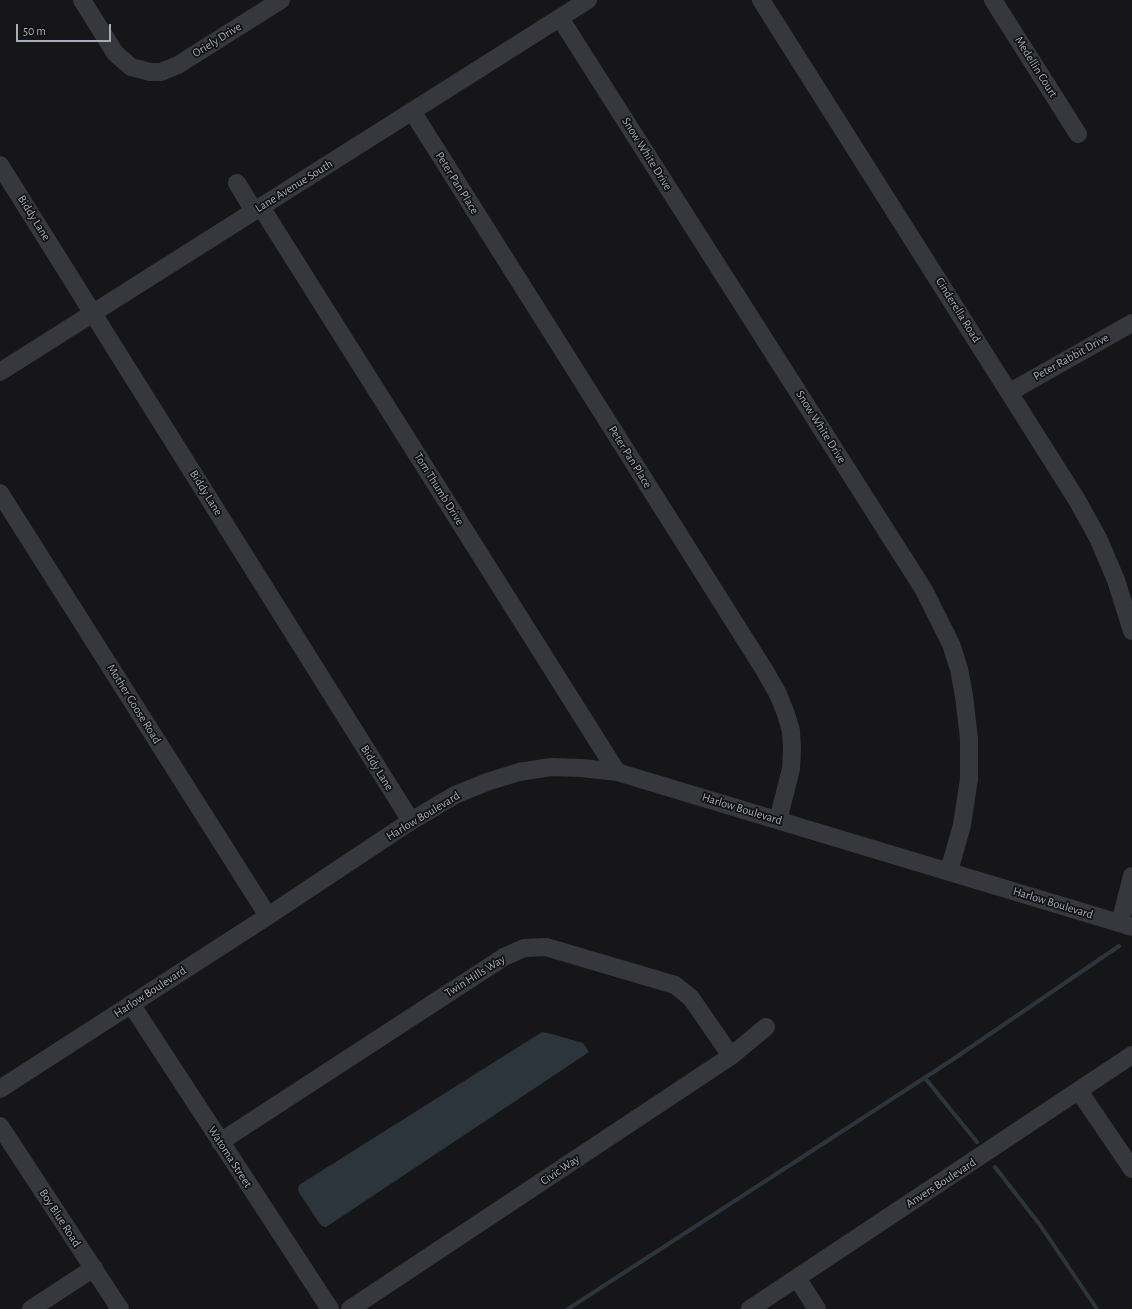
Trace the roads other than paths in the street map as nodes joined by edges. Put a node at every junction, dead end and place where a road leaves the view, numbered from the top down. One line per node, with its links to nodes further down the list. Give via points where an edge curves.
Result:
1 (82, 0): 2 (street, Oriely Drive, via 115,53 131,67 150,72 161,72 178,65)
2 (281, 0)
3 (588, 0): 6 (street, Lane Avenue South)
4 (762, 0): 15 (street, Cinderella Road)
5 (993, 0): 8 (street, Medellin Court)
6 (560, 18): 7 (street, Lane Avenue South); 21 (street, Snow White Drive, via 924,590 951,644 959,669 970,739 969,779 962,825)
7 (412, 111): 11 (street, Lane Avenue South); 19 (street, Peter Pan Place, via 778,694 791,731 792,749 791,769)
8 (1078, 134)
9 (0, 165): 12 (street, Biddy Lane)
10 (237, 183): 11 (street, Tom Thumb Drive)
11 (258, 209): 12 (street, Lane Avenue South); 18 (street, Tom Thumb Drive)
12 (94, 313): 14 (street, Lane Avenue South); 20 (street, Biddy Lane)
13 (1132, 323): 15 (street, Peter Rabbit Drive)
14 (0, 372)
15 (1010, 392): 17 (street, Cinderella Road, via 1098,538 1116,580)
16 (0, 493): 23 (street, Mother Goose Road)
17 (1132, 631)
18 (617, 772): 19 (street, Harlow Boulevard); 20 (street, Harlow Boulevard, via 551,767 519,772 455,795)
19 (778, 820): 21 (street, Harlow Boulevard)
20 (411, 821): 23 (street, Harlow Boulevard)
21 (949, 871): 24 (street, Harlow Boulevard)
22 (1132, 876): 24 (street)
23 (268, 916): 25 (street, Harlow Boulevard)
24 (1126, 925)
25 (130, 1004): 29 (street, Harlow Boulevard); 32 (street, Watoma Street)
26 (766, 1026): 28 (street, Civic Way)
27 (1132, 1055): 30 (street, Anvers Boulevard)
28 (731, 1056): 32 (street, Twin Hills Way, via 691,998 675,985 546,947 524,948 504,957); 39 (street, Civic Way)
29 (0, 1089)
30 (1079, 1091): 33 (street); 35 (street, Anvers Boulevard)
31 (0, 1126): 34 (street, Boy Blue Road)
32 (220, 1142): 38 (street, Watoma Street)
33 (1132, 1169)
34 (94, 1268): 36 (street); 37 (street, Boy Blue Road)
35 (797, 1278): 40 (street, Anvers Boulevard); 41 (street)
36 (31, 1309)
37 (120, 1309)
38 (330, 1309)
39 (350, 1309)
40 (750, 1309)
41 (817, 1309)

